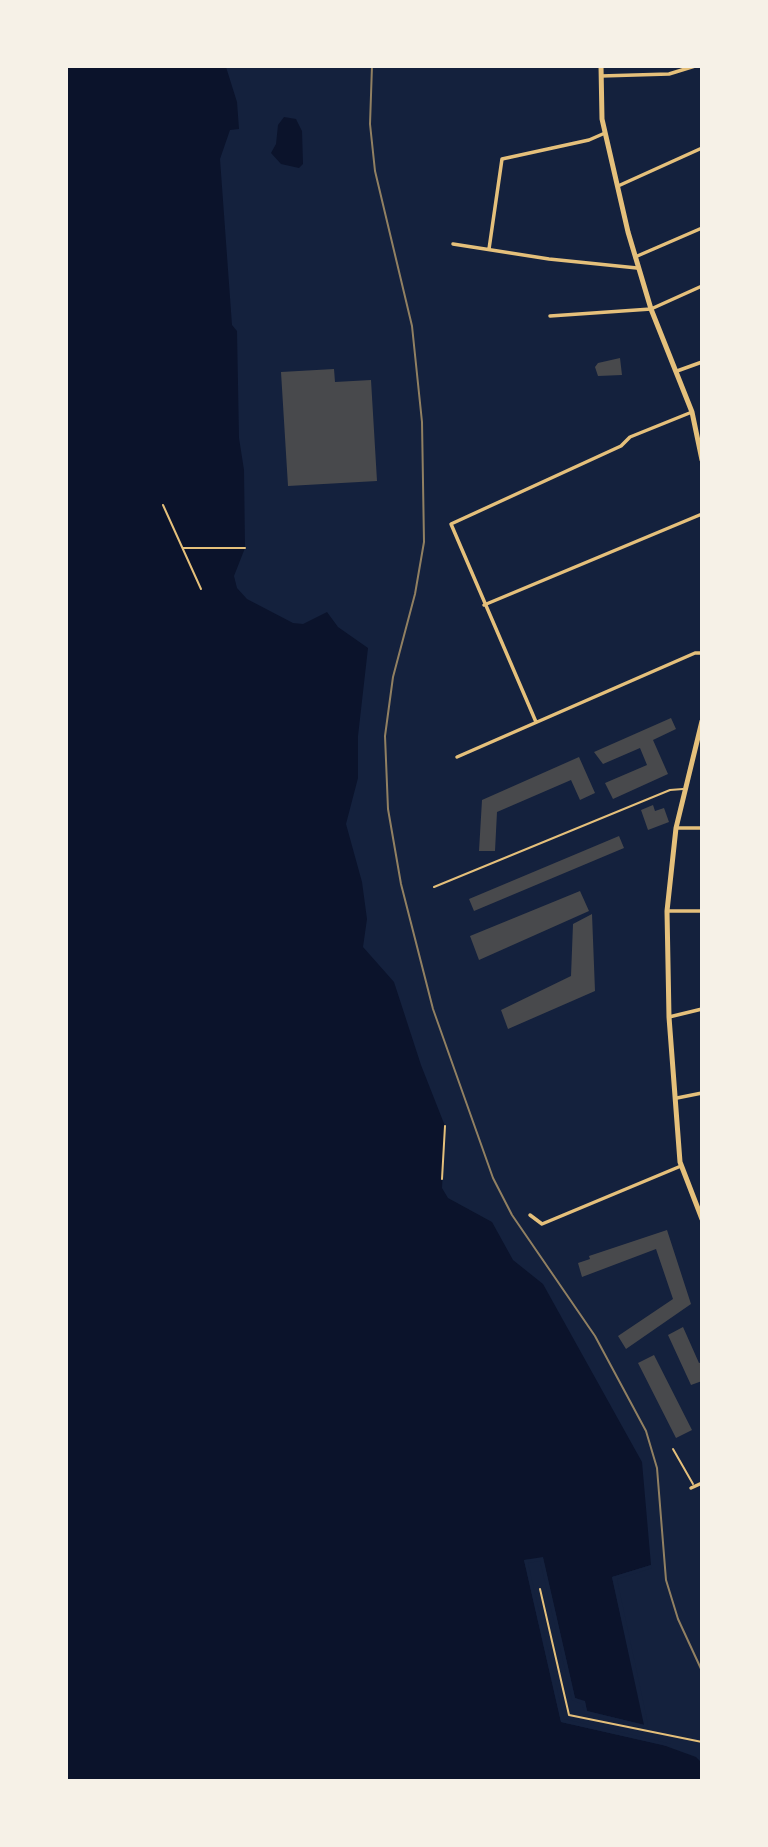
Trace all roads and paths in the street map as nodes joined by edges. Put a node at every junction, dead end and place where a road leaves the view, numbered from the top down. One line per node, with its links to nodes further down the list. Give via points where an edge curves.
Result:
1 (601, 66): 3 (main road)
2 (695, 66): 3 (street, via 668,74)
3 (601, 76): 4 (main road)
4 (605, 133): 6 (main road); 9 (street, via 502,159)
5 (702, 148): 6 (street)
6 (618, 186): 10 (main road)
7 (702, 228): 10 (street)
8 (453, 244): 9 (street)
9 (489, 249): 11 (street)
10 (635, 257): 11 (main road)
11 (637, 268): 13 (main road)
12 (702, 286): 13 (street)
13 (651, 309): 14 (street); 16 (main road)
14 (550, 316)
15 (702, 362): 16 (street)
16 (675, 371): 17 (main road)
17 (692, 412): 18 (main road); 24 (street, via 451,524)
18 (702, 460)
19 (163, 505): 21 (path)
20 (702, 513): 24 (street)
21 (182, 548): 22 (path); 23 (path)
22 (245, 548)
23 (201, 590)
24 (484, 606): 27 (street)
25 (702, 653): 27 (street)
26 (702, 721): 28 (main road)
27 (536, 722): 29 (street)
28 (698, 747): 30 (main road)
29 (457, 757)
30 (683, 789): 31 (main road); 33 (lane, via 670,790)
31 (676, 828): 32 (street); 34 (main road)
32 (702, 828)
33 (434, 887)
34 (667, 911): 35 (street); 37 (main road)
35 (702, 911)
36 (702, 1009): 37 (street)
37 (669, 1017): 39 (main road)
38 (702, 1093): 39 (street)
39 (677, 1098): 41 (main road)
40 (445, 1126): 42 (path)
41 (681, 1166): 43 (street, via 542,1224); 44 (main road)
42 (442, 1179)
43 (530, 1215)
44 (702, 1219)
45 (673, 1449): 47 (lane)
46 (702, 1483): 47 (street)
47 (693, 1487)
48 (540, 1589): 49 (lane, via 569,1714)
49 (702, 1742)

